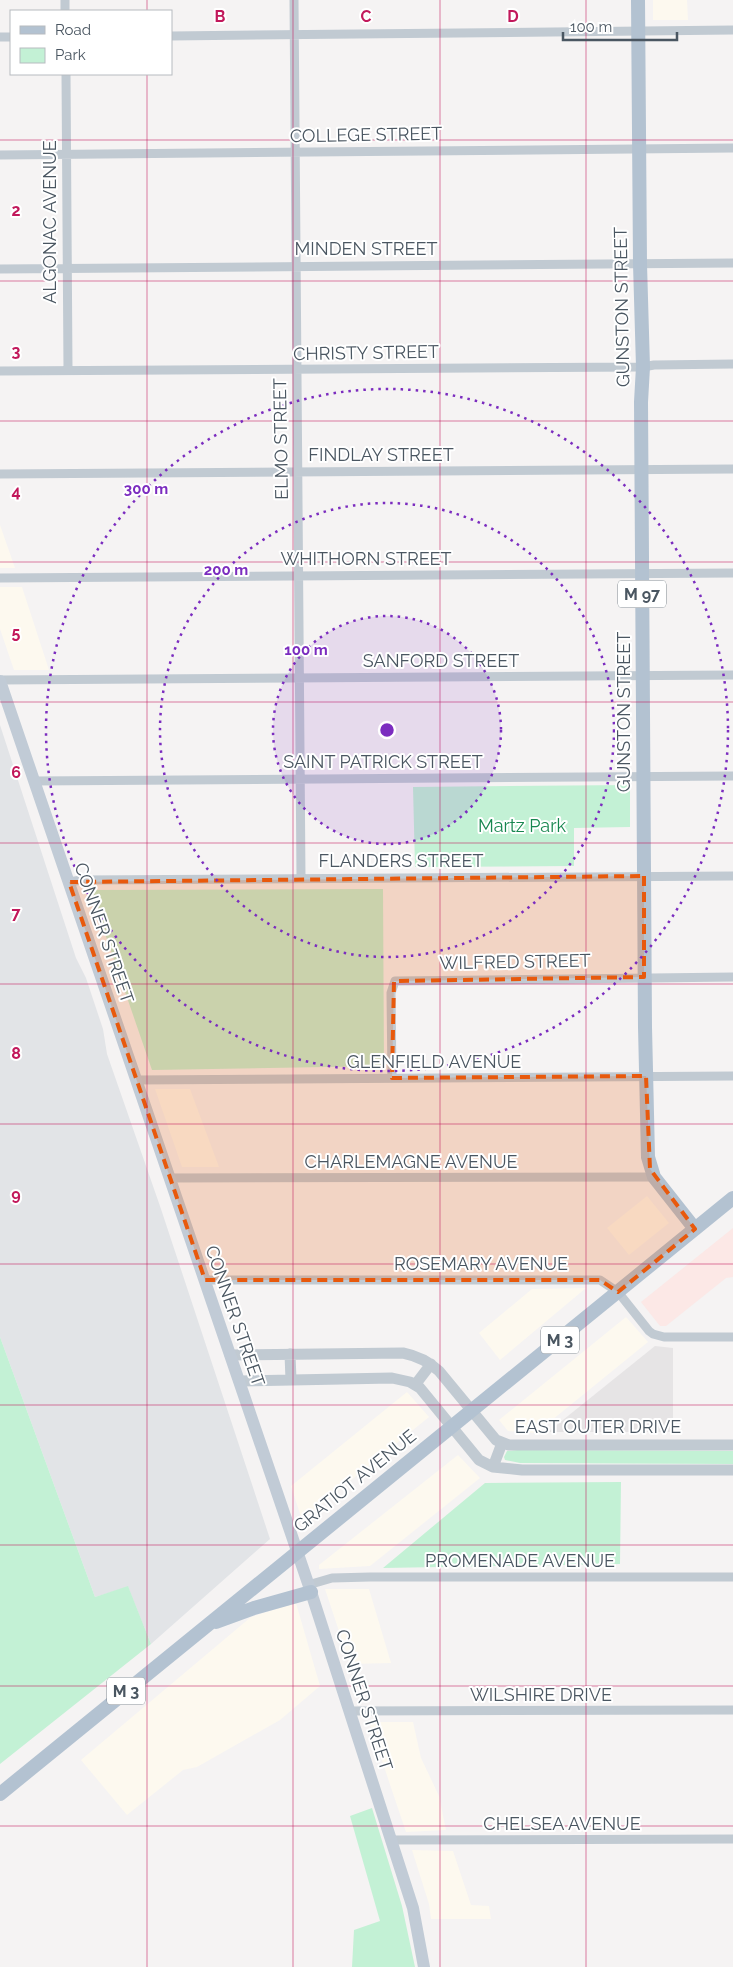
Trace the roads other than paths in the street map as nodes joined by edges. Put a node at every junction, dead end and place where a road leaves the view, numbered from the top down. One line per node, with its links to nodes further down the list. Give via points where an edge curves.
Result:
1 (294, 0): 5 (street, ELMO STREET)
2 (638, 0): 4 (main road, GUNSTON STREET / M 97)
3 (733, 30): 4 (street)
4 (638, 31): 5 (street); 9 (main road, GUNSTON STREET / M 97)
5 (294, 35): 6 (street); 10 (street, ELMO STREET)
6 (172, 36)
7 (66, 75): 11 (street, ALGONAC AVENUE)
8 (733, 148): 9 (street, COLLEGE STREET)
9 (639, 149): 10 (street, COLLEGE STREET); 14 (main road, GUNSTON STREET / M 97)
10 (295, 152): 11 (street, COLLEGE STREET); 15 (street, ELMO STREET)
11 (66, 154): 12 (street, COLLEGE STREET); 17 (street, ALGONAC AVENUE)
12 (0, 155)
13 (733, 262): 14 (street, MINDEN STREET)
14 (640, 264): 15 (street, MINDEN STREET); 19 (main road, GUNSTON STREET / M 97)
15 (296, 266): 17 (street, MINDEN STREET); 21 (street, ELMO STREET)
16 (0, 268): 17 (street, MINDEN STREET)
17 (67, 268): 20 (street, ALGONAC AVENUE)
18 (733, 364): 19 (street, CHRISTY STREET)
19 (643, 367): 21 (street, CHRISTY STREET); 24 (main road, GUNSTON STREET / M 97)
20 (68, 370): 21 (street, CHRISTY STREET); 22 (street, CHRISTY STREET)
21 (297, 370): 25 (street, ELMO STREET)
22 (0, 371)
23 (733, 469): 24 (street, FINDLAY STREET)
24 (641, 470): 25 (street, FINDLAY STREET); 28 (main road, GUNSTON STREET / M 97)
25 (298, 472): 26 (street, FINDLAY STREET); 29 (street, ELMO STREET)
26 (0, 474)
27 (733, 572): 28 (street, WHITHORN STREET)
28 (642, 573): 29 (street, WHITHORN STREET); 32 (main road, GUNSTON STREET / M 97)
29 (299, 575): 30 (street, WHITHORN STREET); 33 (street, ELMO STREET)
30 (0, 578)
31 (733, 675): 32 (street, SANFORD STREET)
32 (643, 676): 33 (street, SANFORD STREET); 35 (main road, GUNSTON STREET / M 97)
33 (300, 678): 34 (street, SANFORD STREET); 37 (street, ELMO STREET)
34 (0, 680): 38 (main road, CONNER STREET)
35 (643, 776): 36 (street, SAINT PATRICK STREET); 37 (street, SAINT PATRICK STREET); 39 (main road, GUNSTON STREET / M 97)
36 (733, 776)
37 (300, 779): 38 (street, SAINT PATRICK STREET); 41 (street, ELMO STREET)
38 (34, 781): 42 (main road, CONNER STREET)
39 (644, 876): 40 (street, FLANDERS STREET); 41 (street, FLANDERS STREET); 43 (main road, GUNSTON STREET / M 97)
40 (733, 876)
41 (301, 878): 42 (street, FLANDERS STREET)
42 (69, 882): 48 (main road, CONNER STREET)
43 (644, 977): 44 (street, WILFRED STREET); 45 (main road, GUNSTON STREET / M 97); 47 (street, WILFRED STREET, via 395,981 391,993)
44 (733, 977)
45 (646, 1076): 46 (street, GLENFIELD AVENUE); 47 (street, GLENFIELD AVENUE); 49 (main road, GUNSTON STREET / M 97, via 648,1158)
46 (733, 1076)
47 (392, 1078): 48 (street, GLENFIELD AVENUE)
48 (136, 1080): 50 (main road, CONNER STREET)
49 (654, 1177): 50 (street, CHARLEMAGNE AVENUE); 52 (main road, GUNSTON STREET / M 97)
50 (169, 1178): 53 (main road, CONNER STREET)
51 (733, 1198): 52 (main road, GRATIOT AVENUE / M 3)
52 (695, 1228): 54 (main road, GRATIOT AVENUE / M 3)
53 (205, 1280): 54 (street, ROSEMARY AVENUE, via 600,1280); 57 (main road, CONNER STREET)
54 (618, 1292): 55 (street, ROSEMARY AVENUE, via 649,1331 660,1337); 62 (main road, GRATIOT AVENUE / M 3)
55 (733, 1337)
56 (290, 1354): 57 (street, EAST OUTER DRIVE); 58 (street, EAST OUTER DRIVE, via 403,1353); 59 (street)
57 (230, 1355): 60 (main road, CONNER STREET)
58 (431, 1364): 61 (street); 62 (street, EAST OUTER DRIVE)
59 (291, 1380): 60 (street); 61 (street, via 392,1378)
60 (239, 1381): 68 (main road, CONNER STREET)
61 (415, 1385): 63 (street)
62 (471, 1411): 63 (main road, GRATIOT AVENUE / M 3); 64 (street, EAST OUTER DRIVE)
63 (451, 1427): 66 (street, via 479,1460); 68 (main road, GRATIOT AVENUE / M 3)
64 (502, 1443): 65 (street, EAST OUTER DRIVE); 66 (street)
65 (733, 1445)
66 (493, 1467): 67 (street, via 522,1470)
67 (733, 1470)
68 (296, 1553): 70 (main road, CONNER STREET); 71 (main road, GRATIOT AVENUE / M 3)
69 (733, 1578): 70 (street, PROMENADE AVENUE, via 370,1577 332,1578)
70 (309, 1588): 71 (main road); 73 (main road, CONNER STREET)
71 (206, 1626): 74 (main road, GRATIOT AVENUE / M 3)
72 (733, 1710): 73 (street, WILSHIRE DRIVE)
73 (349, 1711): 76 (main road, CONNER STREET)
74 (0, 1794)
75 (733, 1839): 76 (street, CHELSEA AVENUE)
76 (391, 1840): 77 (main road, CONNER STREET, via 413,1908)
77 (424, 1967)

